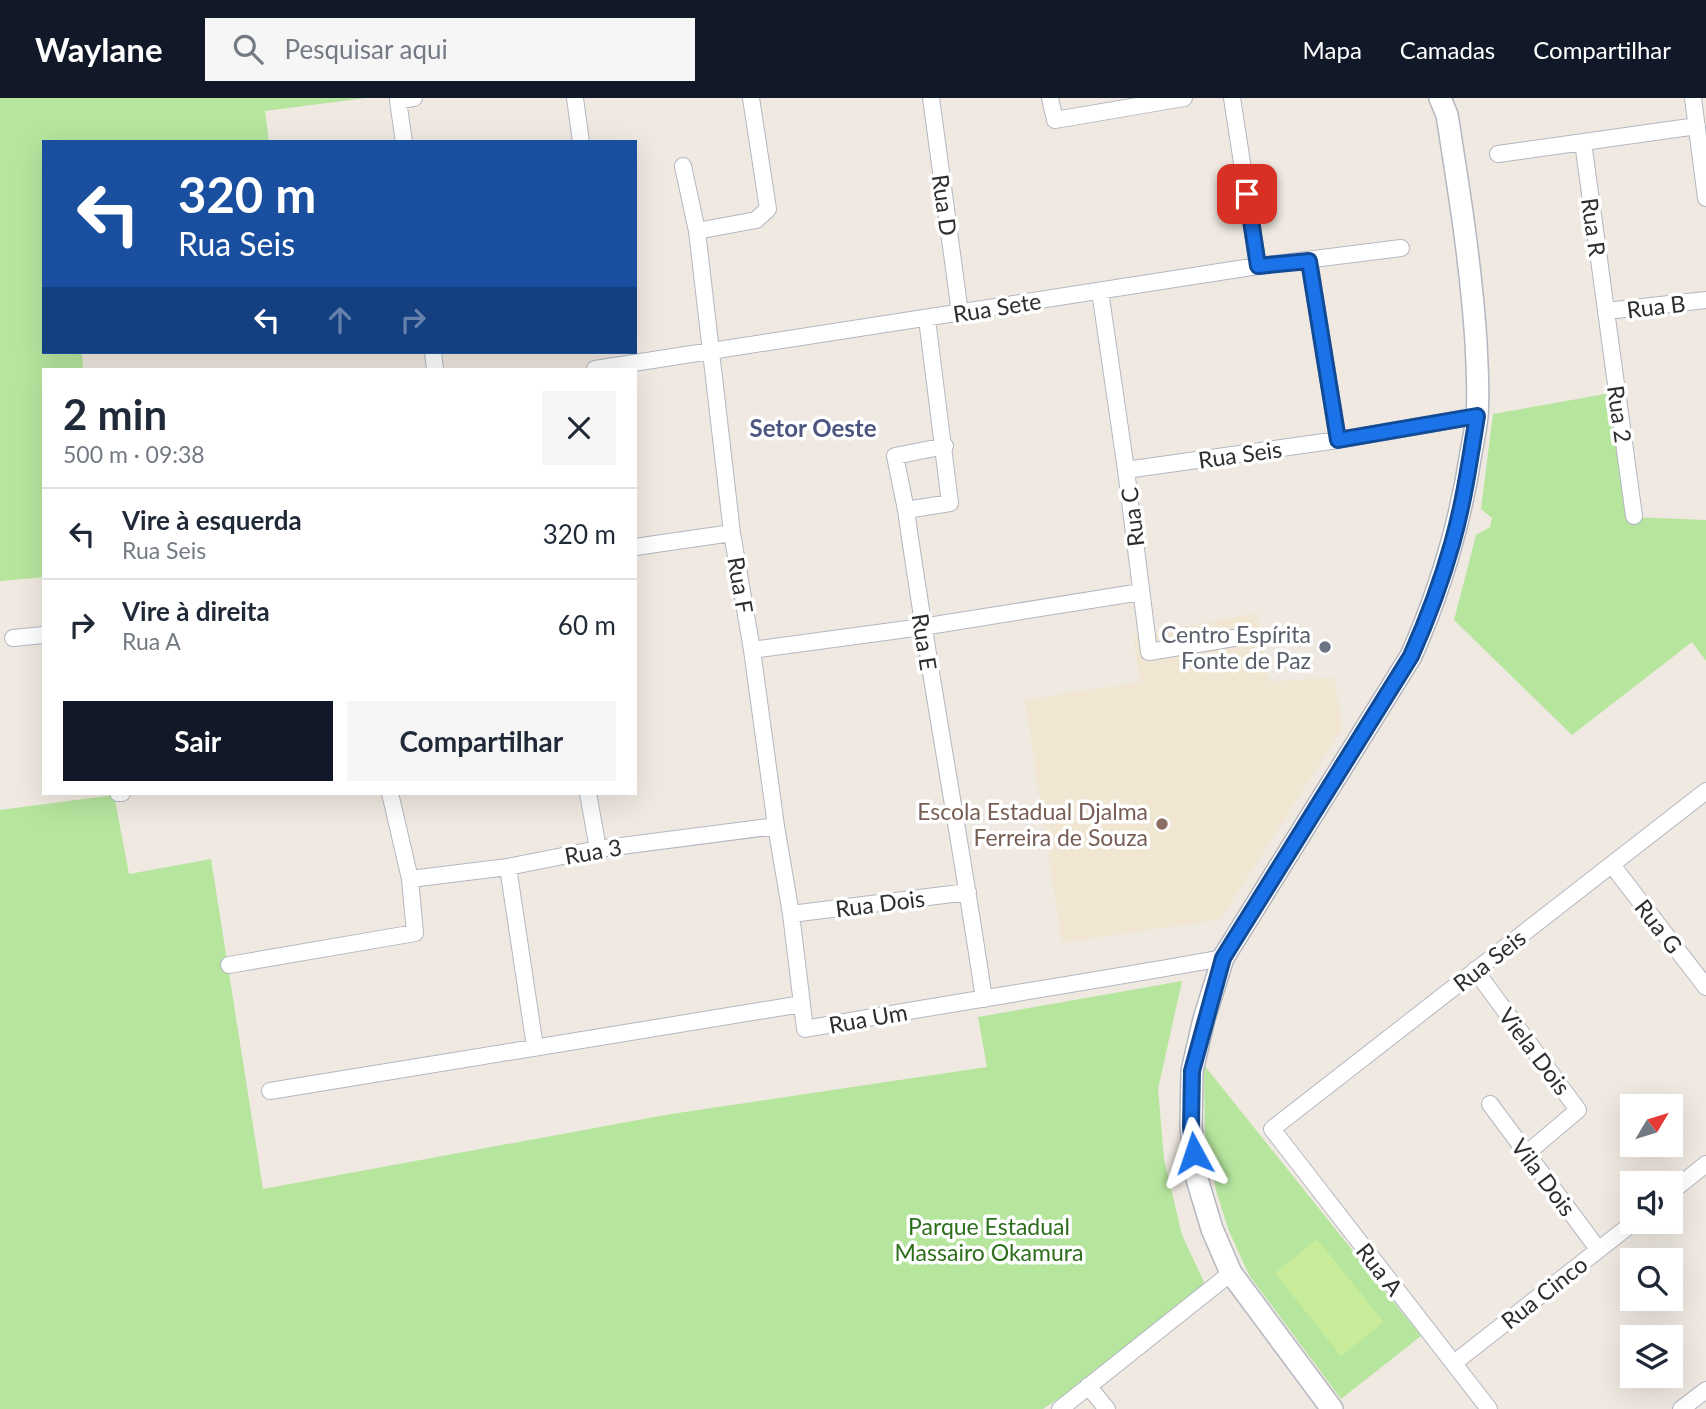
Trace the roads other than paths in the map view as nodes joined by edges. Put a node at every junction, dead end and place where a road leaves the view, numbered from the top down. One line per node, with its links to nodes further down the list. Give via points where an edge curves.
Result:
1 (576, 98): 12 (street)
2 (751, 98): 17 (street, via 768,209 756,220)
3 (931, 98): 24 (street, Rua D)
4 (1050, 98): 5 (street, via 1055,120)
5 (1184, 98)
6 (1233, 98): 20 (street)
7 (1693, 98): 10 (street)
8 (406, 99): 11 (street)
9 (1446, 104): 29 (main road, via 1473,290)
10 (1697, 125): 13 (street); 16 (street)
11 (404, 140)
12 (581, 140)
13 (1583, 142): 14 (street); 23 (street, Rua R)
14 (1498, 154)
15 (683, 166): 17 (street, Rua F)
16 (1706, 198)
17 (696, 231): 26 (street, Rua F)
18 (1401, 248): 19 (street, Rua Sete)
19 (1309, 261): 20 (street, Rua Sete); 30 (street)
20 (1258, 266): 21 (street, Rua Sete)
21 (1100, 291): 24 (street, Rua Sete); 32 (street, Rua C)
22 (1706, 300): 23 (street, Rua B)
23 (1606, 311): 34 (street, Rua 2)
24 (960, 313): 25 (street, Rua Sete)
25 (927, 319): 26 (street, Rua Sete); 31 (street)
26 (710, 353): 27 (street, Rua Sete); 35 (street, Rua F)
27 (611, 359): 28 (street, Rua Sete)
28 (596, 368)
29 (1477, 416): 30 (street, Rua Seis); 53 (main road, via 1453,544 1411,656)
30 (1338, 440): 32 (street, Rua Seis)
31 (945, 446): 33 (street, via 950,503); 33 (street, via 895,456)
32 (1126, 470): 37 (street, Rua C)
33 (906, 510): 38 (street, Rua E)
34 (1634, 516)
35 (732, 533): 36 (street); 42 (street, Rua F)
36 (637, 547)
37 (1141, 592): 38 (street); 40 (street, Rua C, via 1149,652)
38 (922, 628): 42 (street); 51 (street, Rua E)
39 (42, 635): 41 (street)
40 (1240, 637)
41 (13, 638)
42 (752, 650): 46 (street, Rua F)
43 (1706, 791): 48 (street, Rua Seis)
44 (390, 795): 50 (street)
45 (588, 795): 47 (street)
46 (776, 826): 47 (street, Rua 3); 52 (street, Rua F)
47 (598, 849): 49 (street, Rua 3)
48 (1612, 865): 55 (street, Rua Seis); 56 (street, Rua G)
49 (509, 867): 50 (street, Rua 3); 59 (street)
50 (410, 879): 54 (street, via 415,933)
51 (968, 892): 52 (street, Rua Dois); 57 (street, Rua E)
52 (791, 914): 58 (street, Rua F)
53 (1223, 958): 57 (street, Rua Um); 68 (main road, via 1192,1071 1191,1127 1197,1179)
54 (229, 965)
55 (1475, 971): 62 (street, Rua Seis); 63 (street, Viela Dois, via 1578,1110)
56 (1706, 987)
57 (984, 999): 58 (street, Rua Um, via 805,1030)
58 (802, 1004): 59 (street, Rua Um)
59 (535, 1046): 60 (street, Rua Um)
60 (270, 1091)
61 (1490, 1104): 63 (street, Vila Dois)
62 (1272, 1129): 69 (street, Rua A)
63 (1526, 1154): 67 (street, Vila Dois)
64 (1706, 1164): 65 (street)
65 (1683, 1182)
66 (1620, 1232): 67 (street, Rua Cinco)
67 (1598, 1249): 69 (street, Rua Cinco)
68 (1231, 1273): 70 (street); 74 (main road)
69 (1454, 1363): 75 (street, Rua A)
70 (1088, 1387): 72 (street); 73 (street)
71 (1706, 1390): 76 (street)
72 (1060, 1409)
73 (1107, 1409)
74 (1332, 1409)
75 (1489, 1409)
76 (1681, 1409)

